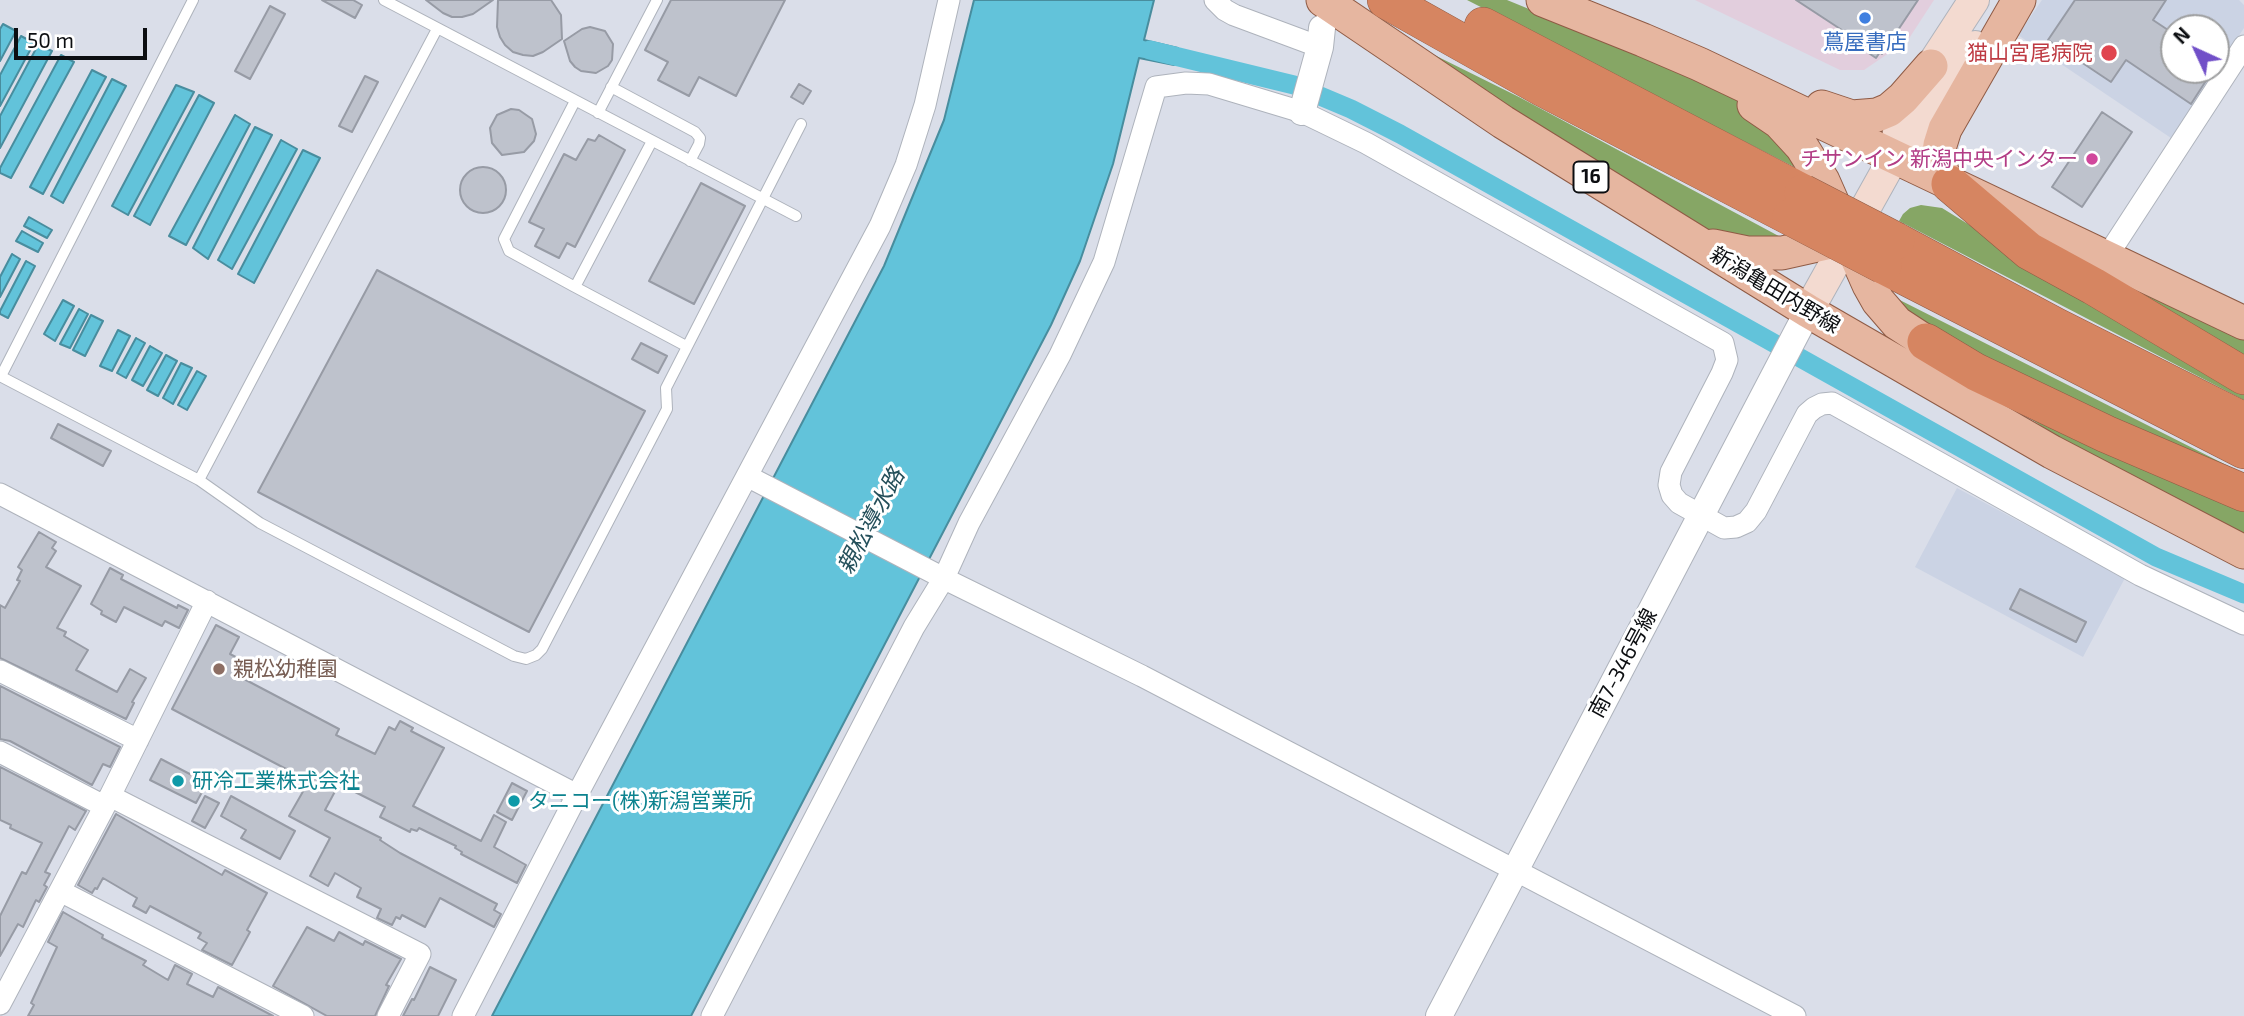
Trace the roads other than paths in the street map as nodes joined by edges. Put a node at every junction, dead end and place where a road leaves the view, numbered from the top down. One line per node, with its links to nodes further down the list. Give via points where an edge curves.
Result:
1 (193, 0): 39 (lane)
2 (384, 0): 14 (lane)
3 (657, 0): 18 (lane)
4 (949, 0): 43 (street, via 906,165)
5 (1215, 0): 13 (street, via 1234,15)
6 (1386, 0): 28 (highway, via 1543,88)
7 (1432, 0): 28 (highway)
8 (1542, 0): 15 (main road)
9 (1608, 0): 15 (main road)
10 (1974, 0): 17 (main road)
11 (2007, 0): 24 (main road, via 1918,138)
12 (2018, 0): 26 (main road, via 1945,129 1938,159)
13 (1324, 28): 20 (street); 31 (main road, 新潟亀田内野線 / 16, via 1503,122)
14 (437, 29): 19 (lane); 45 (lane)
15 (1654, 44): 17 (main road, via 1852,117 1889,110); 24 (main road); 30 (main road, via 1779,122 1811,159)
16 (2244, 46): 33 (street)
17 (1931, 66): 24 (main road, via 1926,83 1899,126)
18 (611, 87): 21 (lane); 25 (lane, via 695,132 699,144)
19 (575, 101): 21 (lane); 34 (lane, via 504,239 509,251)
20 (1303, 108): 48 (street, via 1723,343 1727,360 1722,373 1668,485 1679,503); 50 (street, via 1209,84 1156,87 1104,262 1060,355)
21 (598, 113): 23 (lane)
22 (801, 124): 27 (lane)
23 (652, 141): 25 (lane); 34 (lane)
24 (1894, 157): 26 (main road); 30 (main road)
25 (690, 161): 27 (lane)
26 (1950, 184): 33 (main road); 40 (highway, via 2029,251)
27 (763, 199): 29 (lane); 38 (lane)
28 (1797, 205): 32 (highway, bridge)
29 (796, 216)
30 (1849, 238): 31 (main road, via 1782,253 1747,253); 36 (main road); 37 (main road, via 1886,312)
31 (1690, 239): 36 (main road, 新潟亀田内野線 / 16)
32 (1889, 253): 41 (highway, via 2057,327); 42 (highway)
33 (2106, 258): 35 (main road)
34 (575, 287): 38 (lane)
35 (2244, 323)
36 (1800, 325): 44 (main road, 新潟亀田内野線 / 16); 48 (street, 南7-346号線)
37 (1926, 342): 44 (main road, via 1955,381); 46 (highway, via 1976,372)
38 (686, 346): 45 (lane, via 666,388 667,409 542,649 526,659 260,523)
39 (1, 376): 45 (lane)
40 (2244, 376)
41 (2244, 421)
42 (2244, 450)
43 (754, 479): 50 (street); 56 (street)
44 (2103, 479): 49 (main road, 新潟亀田内野線 / 16)
45 (199, 480)
46 (2244, 493)
47 (0, 494): 51 (street)
48 (1700, 516): 52 (street, via 1724,528 1747,522 1807,414 1832,403 2140,575); 58 (street, 南7-346号線)
49 (2244, 552)
50 (939, 575): 58 (street); 64 (street)
51 (207, 601): 54 (street); 56 (street)
52 (2244, 624)
53 (0, 671): 54 (street)
54 (138, 740): 57 (street)
55 (0, 752): 57 (street)
56 (577, 795): 63 (street)
57 (107, 801): 59 (street); 62 (street, via 420,954)
58 (1515, 869): 65 (street, 南7-346号線); 66 (street)
59 (60, 891): 60 (street); 61 (street)
60 (0, 1002)
61 (303, 1016)
62 (388, 1016)
63 (463, 1016)
64 (712, 1016)
65 (1439, 1016)
66 (1795, 1016)

